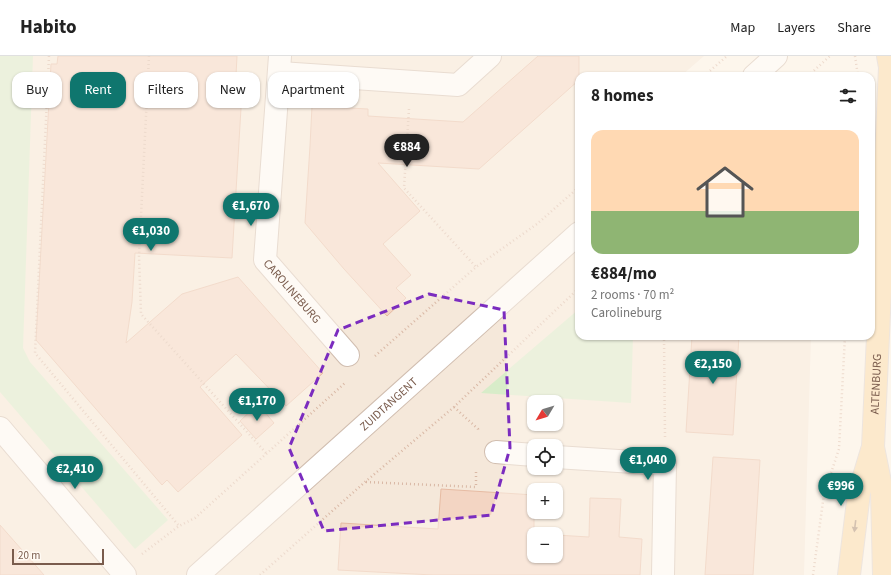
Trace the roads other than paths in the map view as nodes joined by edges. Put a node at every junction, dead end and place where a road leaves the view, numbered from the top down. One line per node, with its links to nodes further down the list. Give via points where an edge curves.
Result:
1 (490, 56): 4 (street, CAROLINEBURG, via 458,85 410,82)
2 (776, 56): 5 (street)
3 (889, 61): 9 (main road, ALTENBURG)
4 (280, 65): 7 (street, CAROLINEBURG, via 265,260)
5 (758, 72)
6 (575, 237): 14 (street, ZUIDTANGENT)
7 (348, 355)
8 (0, 428): 13 (street)
9 (873, 447): 16 (main road, ALTENBURG, one-way to 16, via 860,493); 17 (main road, ALTENBURG, via 882,492)
10 (496, 452): 11 (street)
11 (527, 454)
12 (563, 457): 15 (street, via 665,464)
13 (125, 575)
14 (198, 575)
15 (663, 575)
16 (849, 575)
17 (884, 575)

